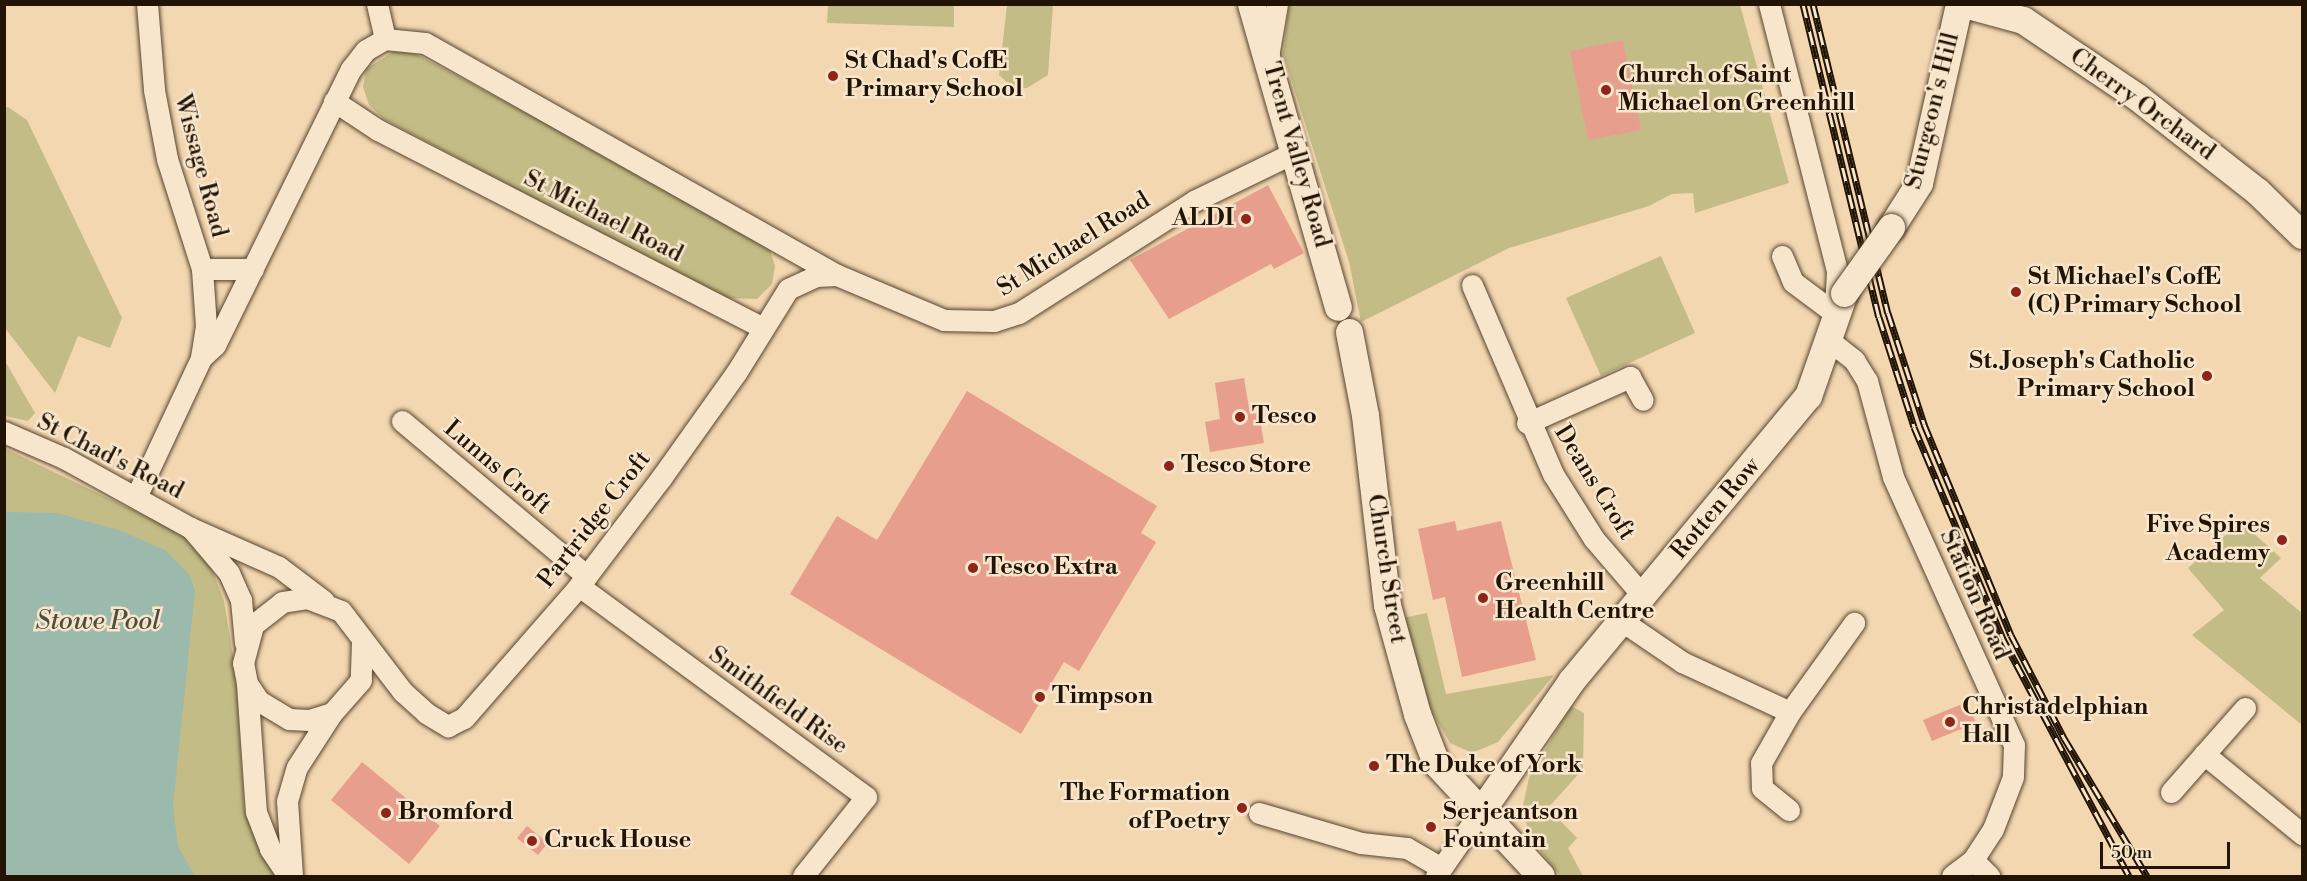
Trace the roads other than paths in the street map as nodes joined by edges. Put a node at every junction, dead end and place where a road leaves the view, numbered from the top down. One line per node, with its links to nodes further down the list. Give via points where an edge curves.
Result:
1 (147, 4): 14 (street, Wissage Road, via 154,90 167,159)
2 (377, 4): 8 (street)
3 (1251, 4): 9 (street, Trent Valley Road)
4 (1277, 4): 9 (street)
5 (1769, 4): 19 (street, via 1837,271)
6 (1959, 4): 19 (street, Sturgeon's Hill, bridge, via 1919,183)
7 (1965, 4): 12 (street, Cherry Orchard, via 2023,21 2131,92 2257,191)
8 (385, 39): 10 (street, via 366,50); 16 (street, St Michael Road, via 425,43)
9 (1268, 57): 11 (street, Trent Valley Road)
10 (334, 101): 15 (street); 20 (street, St Michael Road, via 378,130)
11 (1297, 151): 16 (street, St Michael Road, via 1194,201 1019,313 994,321 944,320); 18 (street, Trent Valley Road)
12 (2302, 235)
13 (1782, 256): 19 (street, Station Road, via 1793,282)
14 (202, 269): 15 (street, Wissage Road); 22 (street, Wissage Road, via 206,326)
15 (253, 269): 22 (street, via 215,345)
16 (837, 275): 20 (street, via 816,276 788,289)
17 (1472, 285): 25 (street, Deans Croft)
18 (1338, 307): 21 (street, Church Street)
19 (1835, 315): 30 (street, Rotten Row, via 1808,396); 48 (street, Station Road, via 1867,381 1893,477 2014,745 2010,789)
20 (763, 328): 29 (street, Partridge Croft, via 662,478)
21 (1349, 332): 46 (street, Church Street, via 1365,415 1387,605 1403,669 1436,763)
22 (201, 358): 27 (street)
23 (1643, 400): 25 (street, Deans Croft, via 1630,377)
24 (402, 422): 29 (street, Lunns Croft)
25 (1527, 423): 30 (street, Deans Croft, via 1552,474 1594,539)
26 (4, 432): 27 (street, St Chad's Road)
27 (136, 497): 28 (street, St Chad's Road)
28 (191, 528): 31 (street, St Chad's Road, via 279,567); 35 (street, St Chad's Road, via 229,573 241,600)
29 (583, 581): 38 (street, Partridge Croft, via 464,717 448,726); 51 (street, Smithfield Rise, via 866,797)
30 (1643, 596): 32 (street, Rotten Row)
31 (327, 603): 34 (street, via 355,626); 35 (street, via 307,598 282,602 253,625)
32 (1622, 621): 40 (street, via 1682,662); 46 (street, Rotten Row, via 1571,681)
33 (1854, 623): 40 (street)
34 (362, 642): 37 (street, via 364,660); 38 (street)
35 (245, 643): 36 (street)
36 (247, 682): 41 (street, via 259,701 290,718 309,720); 50 (street, via 256,812 270,849)
37 (355, 689): 38 (street, via 380,684); 41 (street)
38 (403, 692)
39 (2245, 708): 42 (street)
40 (1790, 712): 44 (street, via 1761,763 1762,788)
41 (332, 713): 50 (street, via 297,767 287,801)
42 (2204, 754): 43 (street); 47 (street)
43 (2171, 792)
44 (1789, 810)
45 (1259, 813): 49 (street, via 1362,843 1407,848)
46 (1479, 814): 49 (street); 52 (street, Church Street)
47 (2302, 834)
48 (1973, 860): 53 (street); 54 (street)
49 (1438, 872)
50 (290, 876)
51 (803, 876)
52 (1541, 876)
53 (1952, 876)
54 (1989, 876)

